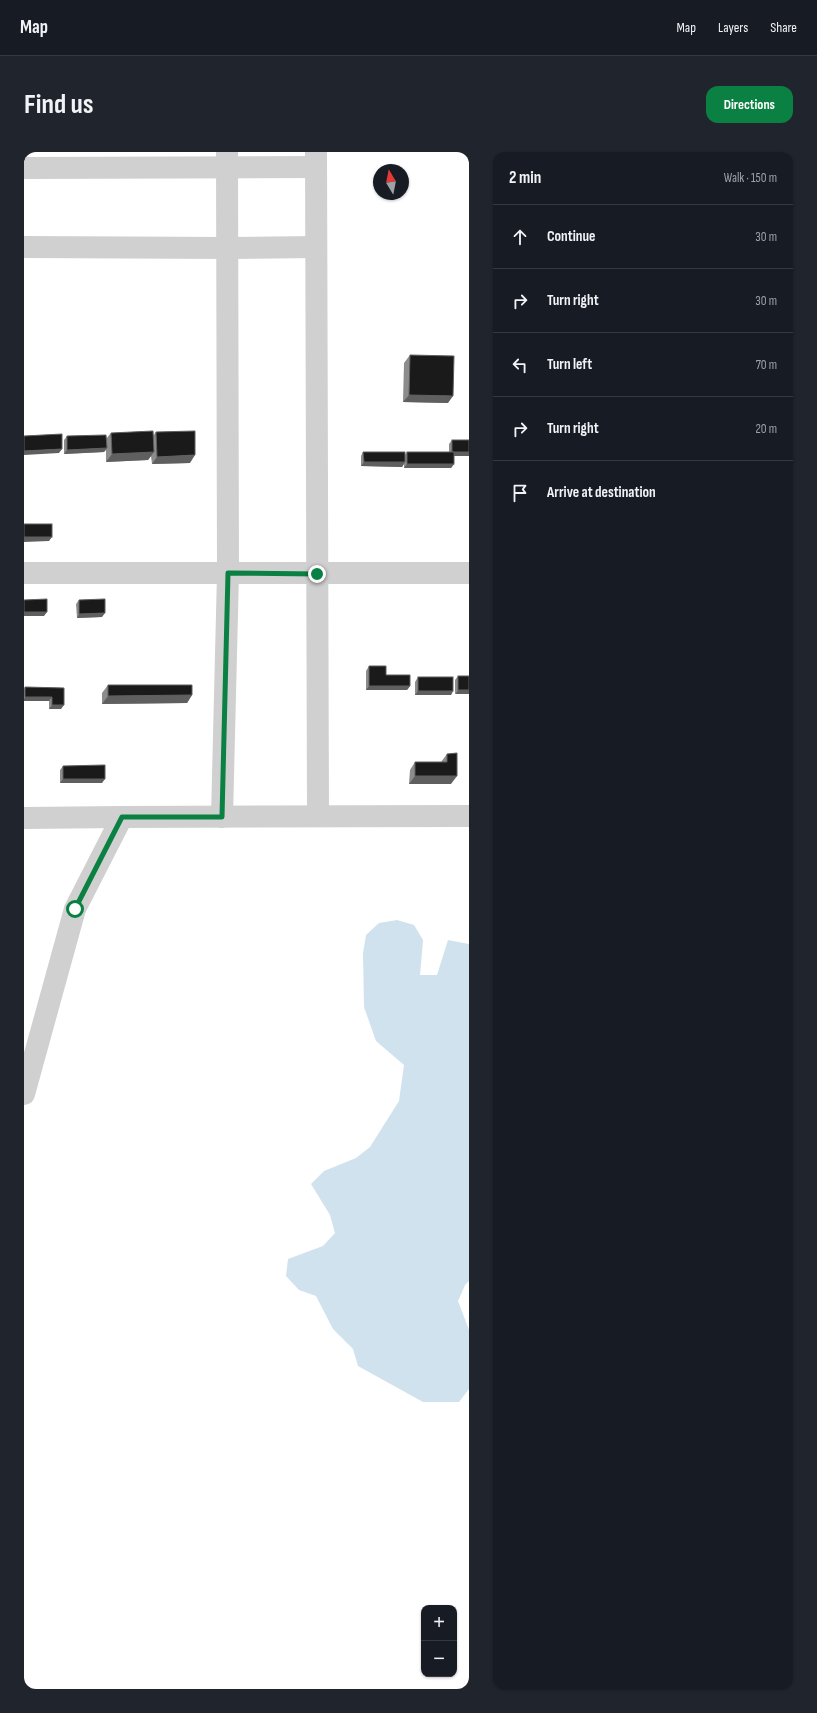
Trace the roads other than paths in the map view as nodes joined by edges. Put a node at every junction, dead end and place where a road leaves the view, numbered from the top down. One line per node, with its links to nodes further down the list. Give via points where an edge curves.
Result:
1 (316, 159): 2 (street); 5 (street)
2 (227, 160): 3 (street); 6 (street)
3 (24, 168)
4 (24, 247): 6 (street)
5 (316, 247): 6 (street); 9 (street)
6 (227, 248): 8 (street)
7 (24, 573): 8 (street)
8 (228, 573): 9 (street); 14 (street)
9 (317, 574): 10 (street); 11 (street)
10 (469, 574)
11 (318, 816): 12 (street); 14 (street)
12 (469, 816)
13 (122, 817): 14 (street); 15 (street); 16 (street, via 75,909)
14 (222, 817)
15 (24, 818)
16 (24, 1094)

